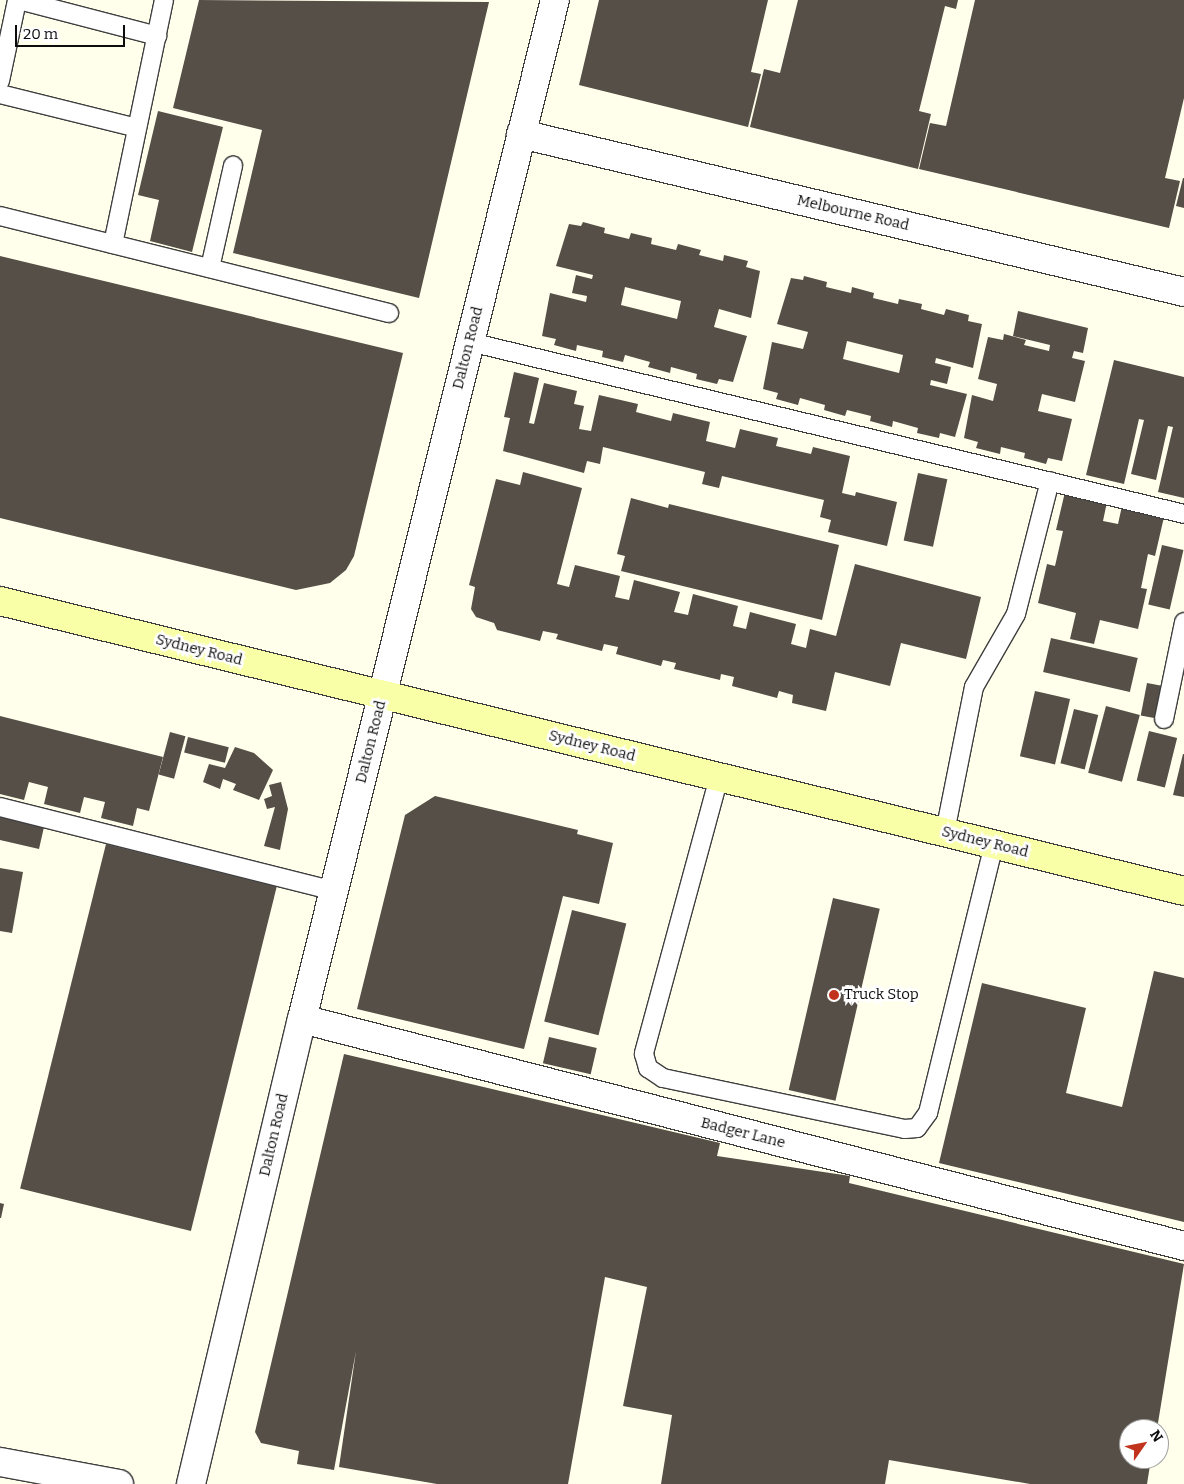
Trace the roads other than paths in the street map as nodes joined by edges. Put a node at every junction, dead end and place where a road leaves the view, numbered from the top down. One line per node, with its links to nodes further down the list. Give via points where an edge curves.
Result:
1 (18, 0): 4 (lane); 5 (lane)
2 (164, 0): 4 (lane)
3 (555, 0): 8 (street, Dalton Road)
4 (157, 36): 7 (lane)
5 (0, 81)
6 (0, 94): 7 (lane)
7 (138, 128): 11 (lane)
8 (521, 134): 13 (street, Melbourne Road); 15 (street, Dalton Road)
9 (233, 166): 12 (lane)
10 (0, 216): 11 (lane)
11 (113, 244): 12 (lane)
12 (210, 268): 14 (lane)
13 (1184, 292)
14 (389, 313)
15 (470, 342): 16 (lane); 20 (street, Dalton Road)
16 (1050, 481): 17 (lane); 24 (lane, via 1016,614 974,687)
17 (1184, 514)
18 (0, 601): 20 (main road, Sydney Road)
19 (1184, 622): 21 (lane)
20 (383, 695): 22 (main road, Sydney Road); 26 (street, Dalton Road)
21 (1164, 719)
22 (718, 777): 24 (main road, Sydney Road); 25 (lane, via 644,1054 648,1068 663,1078 905,1129 917,1128 928,1113)
23 (0, 807): 26 (lane)
24 (945, 832): 25 (main road, Sydney Road)
25 (994, 844): 27 (main road, Sydney Road)
26 (334, 891): 28 (street, Dalton Road)
27 (1184, 891)
28 (302, 1019): 29 (street, Badger Lane); 32 (street, Dalton Road)
29 (1184, 1246)
30 (0, 1462): 31 (street)
31 (119, 1484)
32 (191, 1484)

